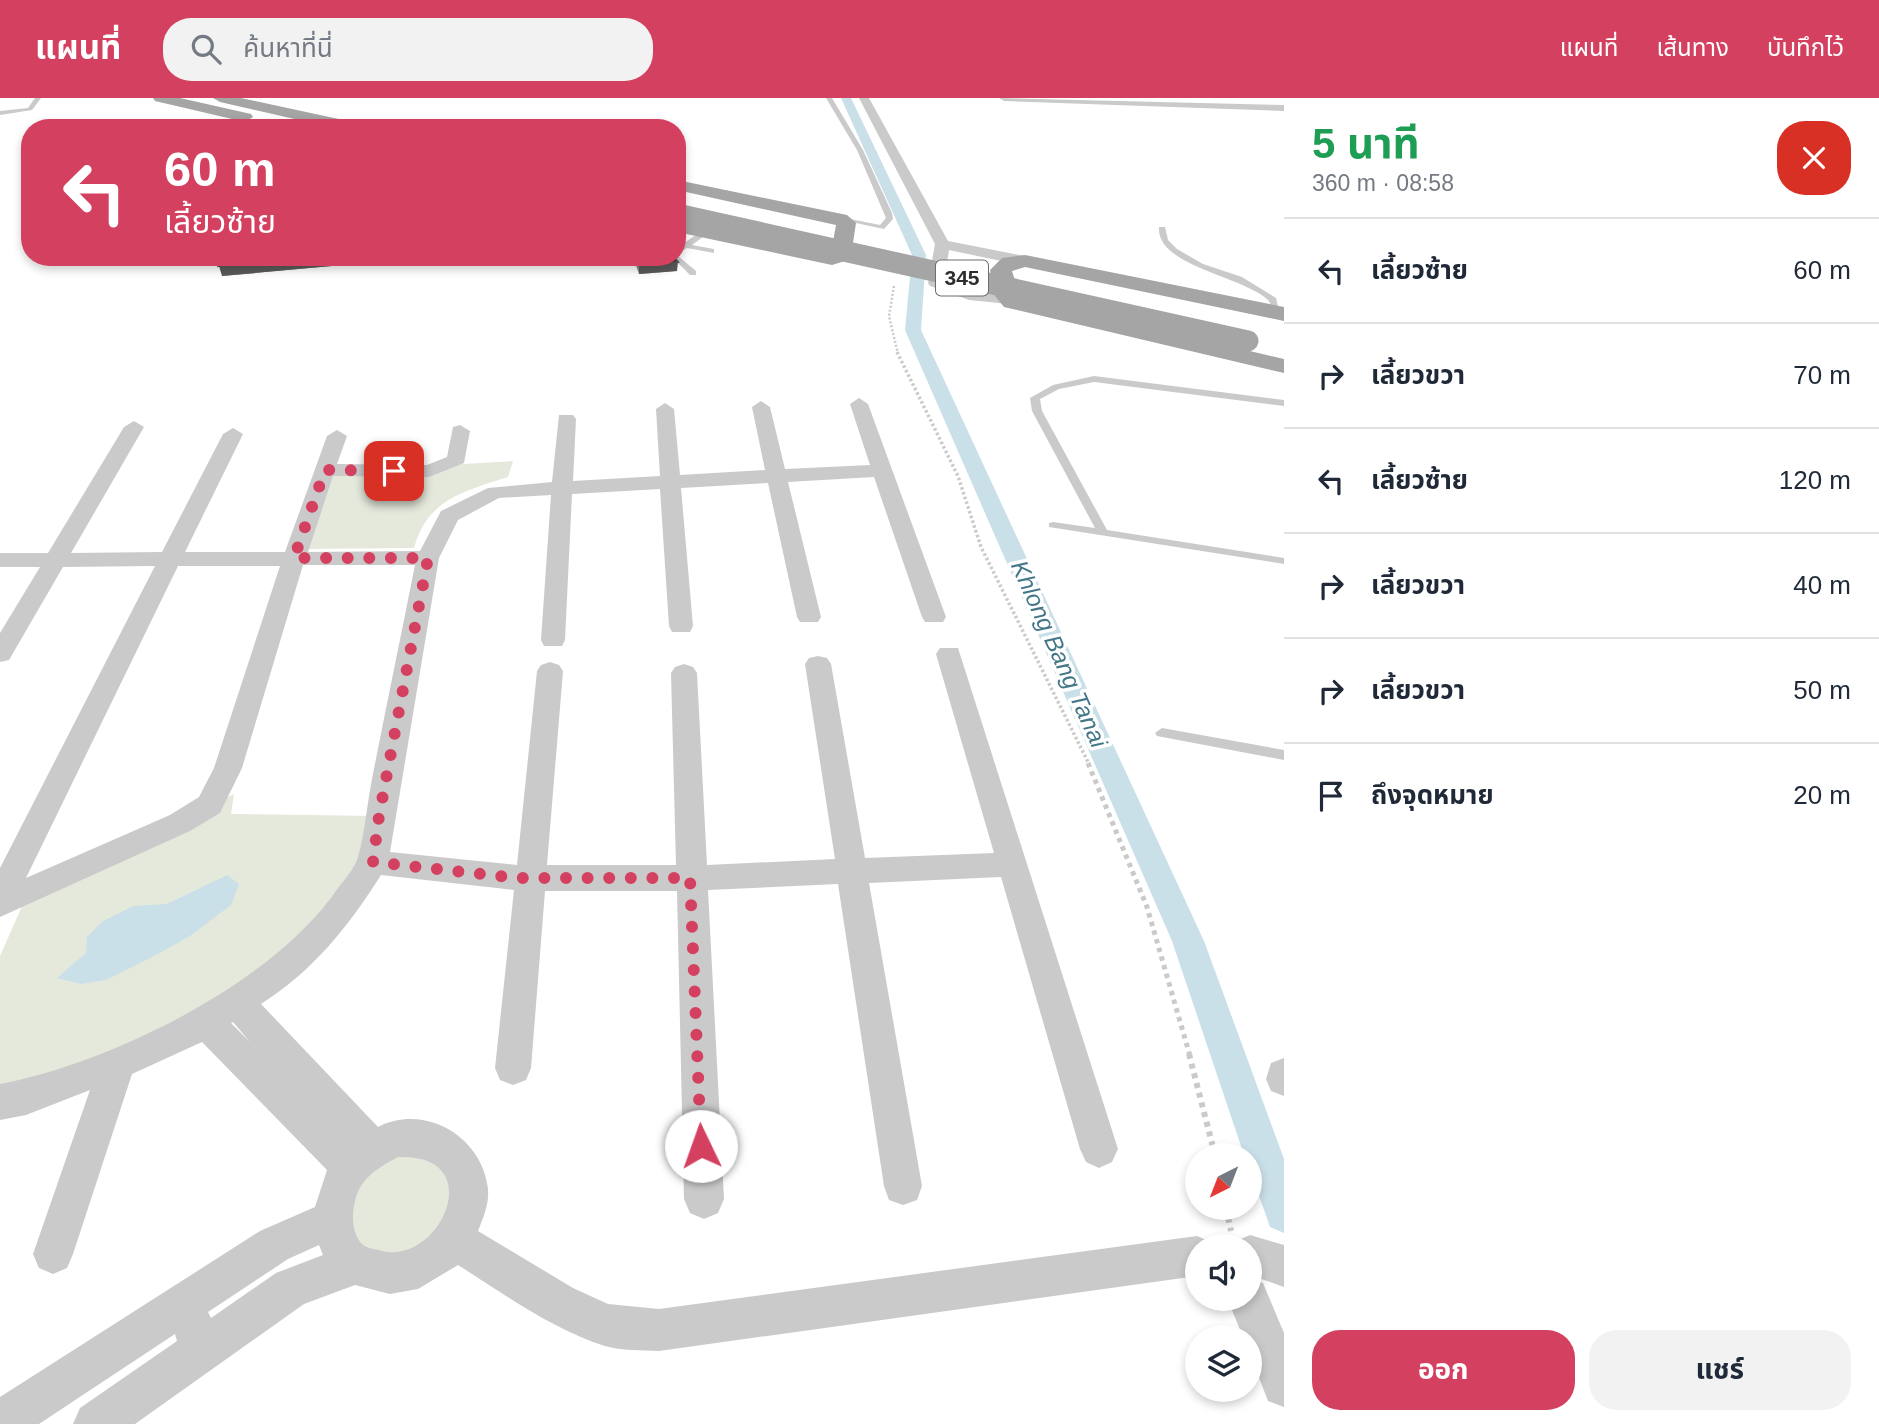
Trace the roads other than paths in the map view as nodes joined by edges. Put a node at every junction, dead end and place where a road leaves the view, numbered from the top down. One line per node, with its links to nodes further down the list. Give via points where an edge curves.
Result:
1 (38, 98): 10 (lane, via 30,109)
2 (160, 98): 11 (main road)
3 (220, 98): 12 (main road)
4 (830, 98): 16 (lane, via 860,150 890,219 881,227)
5 (864, 98): 20 (street)
6 (1004, 98): 8 (street)
7 (1249, 98): 8 (street)
8 (1266, 103): 9 (street)
9 (1284, 110)
10 (0, 113)
11 (255, 119)
12 (319, 119)
13 (686, 187): 15 (main road)
14 (686, 206): 30 (main road, 345, bridge)
15 (816, 214): 16 (main road); 22 (main road, via 829,222 819,250)
16 (840, 219): 22 (main road, via 846,223 841,256 821,259)
17 (1162, 229): 29 (lane, via 1164,241 1174,251 1256,288)
18 (686, 230): 19 (main road)
19 (709, 241): 21 (lane); 21 (lane); 22 (main road)
20 (942, 244): 23 (street); 27 (street, via 936,283 969,295)
21 (686, 246)
22 (787, 252)
23 (1025, 261): 25 (main road); 27 (main road, via 1009,262 1001,270 1006,296)
24 (686, 266): 26 (lane)
25 (1056, 267): 28 (main road, via 1027,266 1023,275 1027,300); 29 (main road)
26 (693, 273)
27 (1012, 302): 28 (main road)
28 (1037, 309): 32 (main road)
29 (1280, 311): 30 (main road, 345)
30 (1250, 331): 31 (main road, 345)
31 (1284, 349)
32 (1284, 366)
33 (1284, 403): 48 (lane, via 1094,379 1046,390 1035,398 1037,411)
34 (859, 404): 43 (street)
35 (761, 407): 44 (street)
36 (665, 409): 45 (street)
37 (566, 419): 46 (street)
38 (134, 427): 49 (street)
39 (460, 431): 42 (street, via 457,458 442,468)
40 (233, 434): 50 (street)
41 (337, 436): 42 (street)
42 (325, 470): 51 (street)
43 (883, 470): 44 (street); 56 (street)
44 (778, 476): 45 (street); 55 (street)
45 (671, 482): 46 (street); 57 (street)
46 (561, 488): 52 (street, via 495,492 470,502 441,526); 58 (street)
47 (1052, 525): 48 (lane)
48 (1103, 533): 54 (lane)
49 (58, 558): 50 (street); 53 (street); 59 (street)
50 (170, 558): 51 (street); 71 (street)
51 (294, 558): 52 (street); 71 (street, via 228,768 210,805 180,823)
52 (428, 558): 66 (street)
53 (0, 560)
54 (1284, 561)
55 (809, 617)
56 (934, 617)
57 (681, 626)
58 (552, 640)
59 (0, 654)
60 (949, 654): 67 (street)
61 (818, 664): 68 (street)
62 (550, 671): 69 (street)
63 (684, 673): 70 (street)
64 (1162, 733): 65 (lane)
65 (1284, 755)
66 (373, 862): 69 (street); 72 (street, via 355,895 309,946)
67 (1014, 864): 68 (street); 77 (street)
68 (850, 871): 70 (street); 79 (street)
69 (530, 878): 70 (street); 75 (street)
70 (690, 878): 80 (street)
71 (0, 902)
72 (237, 1003): 73 (street); 78 (street)
73 (206, 1022): 74 (street); 78 (street)
74 (118, 1063): 76 (street); 83 (street)
75 (513, 1068)
76 (0, 1102)
77 (1099, 1149)
78 (362, 1158): 81 (street, via 337,1194); 82 (street, via 396,1138 444,1146 460,1163 469,1187 467,1213)
79 (903, 1186)
80 (704, 1199)
81 (333, 1219): 85 (street, via 340,1244); 86 (street, via 274,1245)
82 (455, 1240): 84 (street, via 607,1325 659,1330); 85 (street, via 432,1262 407,1273 379,1273)
83 (53, 1254)
84 (1185, 1258)
85 (355, 1264): 88 (street, via 291,1288)
86 (183, 1305): 88 (street); 90 (street)
87 (1253, 1311): 89 (street)
88 (203, 1349): 91 (street)
89 (1284, 1385)
90 (0, 1423)
91 (96, 1424)

